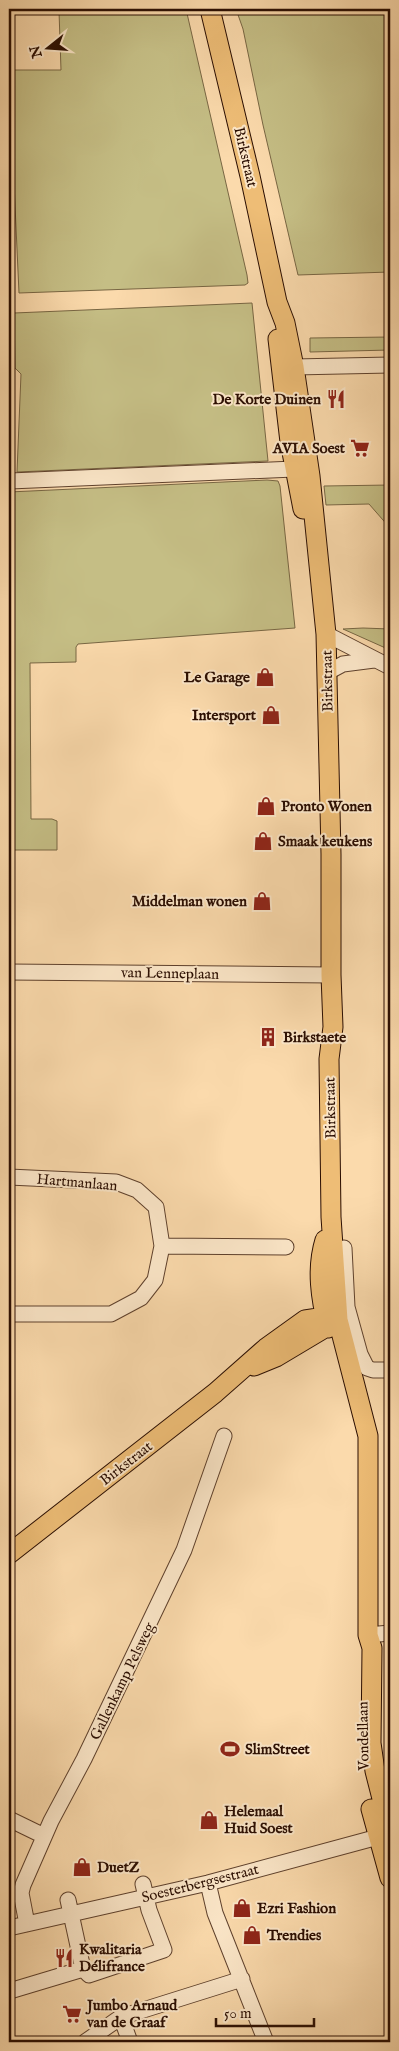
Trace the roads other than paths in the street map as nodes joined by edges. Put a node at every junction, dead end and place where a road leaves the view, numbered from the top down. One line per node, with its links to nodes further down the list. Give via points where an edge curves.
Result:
1 (210, 9): 2 (main road, Birkstraat)
2 (278, 307): 4 (main road, Birkstraat, via 285,322); 5 (main road, Birkstraat)
3 (390, 365): 4 (street)
4 (294, 367): 6 (main road, Birkstraat)
5 (284, 398): 6 (street, via 293,421); 7 (main road, Birkstraat)
6 (307, 426): 7 (street); 8 (main road, Birkstraat)
7 (290, 442): 8 (main road, Birkstraat)
8 (307, 474): 9 (street); 10 (main road, Birkstraat); 15 (main road, Birkstraat, via 304,515 316,644)
9 (10, 481)
10 (326, 634): 11 (street); 13 (main road, Birkstraat)
11 (374, 660): 12 (street); 13 (street, via 343,664)
12 (390, 667)
13 (328, 672): 15 (main road, Birkstraat)
14 (9, 972): 15 (street, van Lenneplaan)
15 (325, 975): 21 (main road, Birkstraat, via 334,1026 329,1059 331,1217 323,1246 320,1288)
16 (9, 1177): 17 (street, Hartmanlaan, via 116,1182 137,1190 156,1207)
17 (162, 1246): 18 (street); 20 (street, via 155,1280 141,1298 111,1314)
18 (286, 1247)
19 (344, 1248): 22 (street, via 350,1318 363,1363 373,1370)
20 (9, 1314)
21 (330, 1321): 24 (main road, Birkstraat, via 276,1357 242,1371); 26 (main road, Vondellaan, via 367,1469)
22 (390, 1370)
23 (224, 1436): 29 (street, Gallenkamp Pelsweg, via 184,1550 84,1760)
24 (9, 1554)
25 (390, 1633): 26 (street)
26 (368, 1635): 28 (main road, Vondellaan, via 372,1648 372,1743)
27 (9, 1819): 29 (street)
28 (386, 1833): 30 (main road, Vondellaan); 31 (street, Soesterbergsestraat)
29 (44, 1836): 34 (street, Gallenkamp Pelsweg, via 22,1889)
30 (390, 1878)
31 (208, 1883): 32 (street, Soesterbergsestraat); 37 (street)
32 (144, 1890): 33 (street, Soesterbergsestraat); 36 (street, via 164,1950 89,1976)
33 (69, 1907): 34 (street, Soesterbergsestraat); 36 (street)
34 (27, 1924): 35 (street, Soesterbergsestraat)
35 (9, 1928)
36 (83, 1968): 38 (street)
37 (242, 1979): 39 (street); 42 (street)
38 (9, 1990)
39 (121, 2017): 40 (street); 41 (street)
40 (85, 2042)
41 (130, 2042)
42 (266, 2042)

